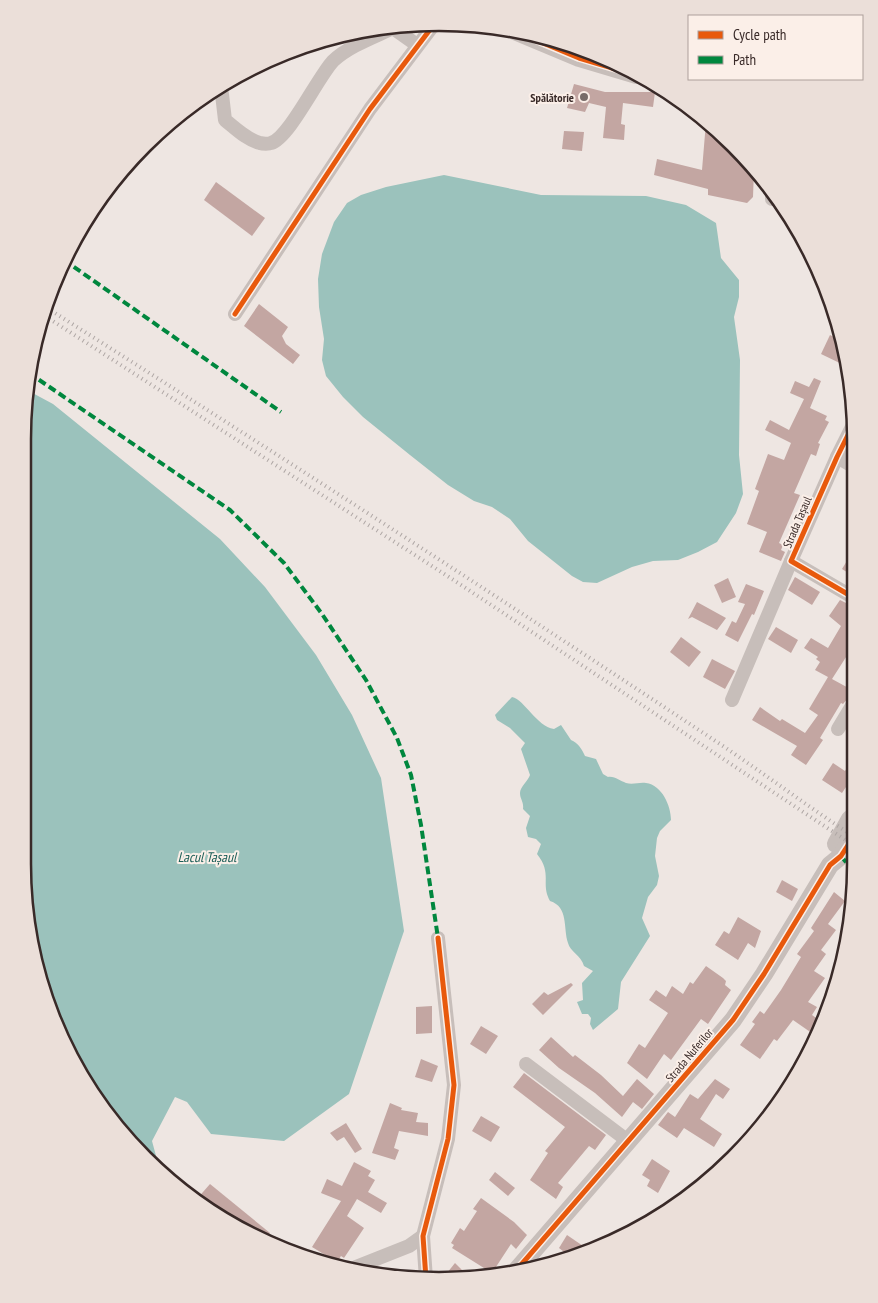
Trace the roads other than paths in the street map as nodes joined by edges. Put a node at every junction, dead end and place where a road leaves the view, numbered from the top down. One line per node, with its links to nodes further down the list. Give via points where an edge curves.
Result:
1 (428, 31): 4 (street)
2 (401, 33): 4 (street)
3 (377, 36): 7 (street, via 333,62 280,138 271,144 249,138 225,120)
4 (417, 44): 8 (street)
5 (557, 49): 6 (street)
6 (598, 63)
7 (222, 94)
8 (235, 314)
9 (847, 437): 10 (street, Strada Tașaul)
10 (837, 457): 11 (street); 12 (street, Strada Tașaul)
11 (847, 463)
12 (791, 561): 13 (street, Strada Tașaul); 14 (street)
13 (847, 594)
14 (732, 700)
15 (847, 714): 16 (street)
16 (838, 729)
17 (847, 824): 19 (street, Strada Nuferilor, via 834,848)
18 (847, 847): 19 (street, Strada Nuferilor)
19 (830, 866): 22 (street, Strada Nuferilor, via 733,1020)
20 (438, 938): 23 (street, via 454,1085 448,1139)
21 (526, 1064): 22 (street)
22 (628, 1141): 24 (street, Strada Nuferilor)
23 (423, 1236): 25 (street, via 409,1246); 26 (street)
24 (522, 1263)
25 (361, 1264)
26 (425, 1271)

